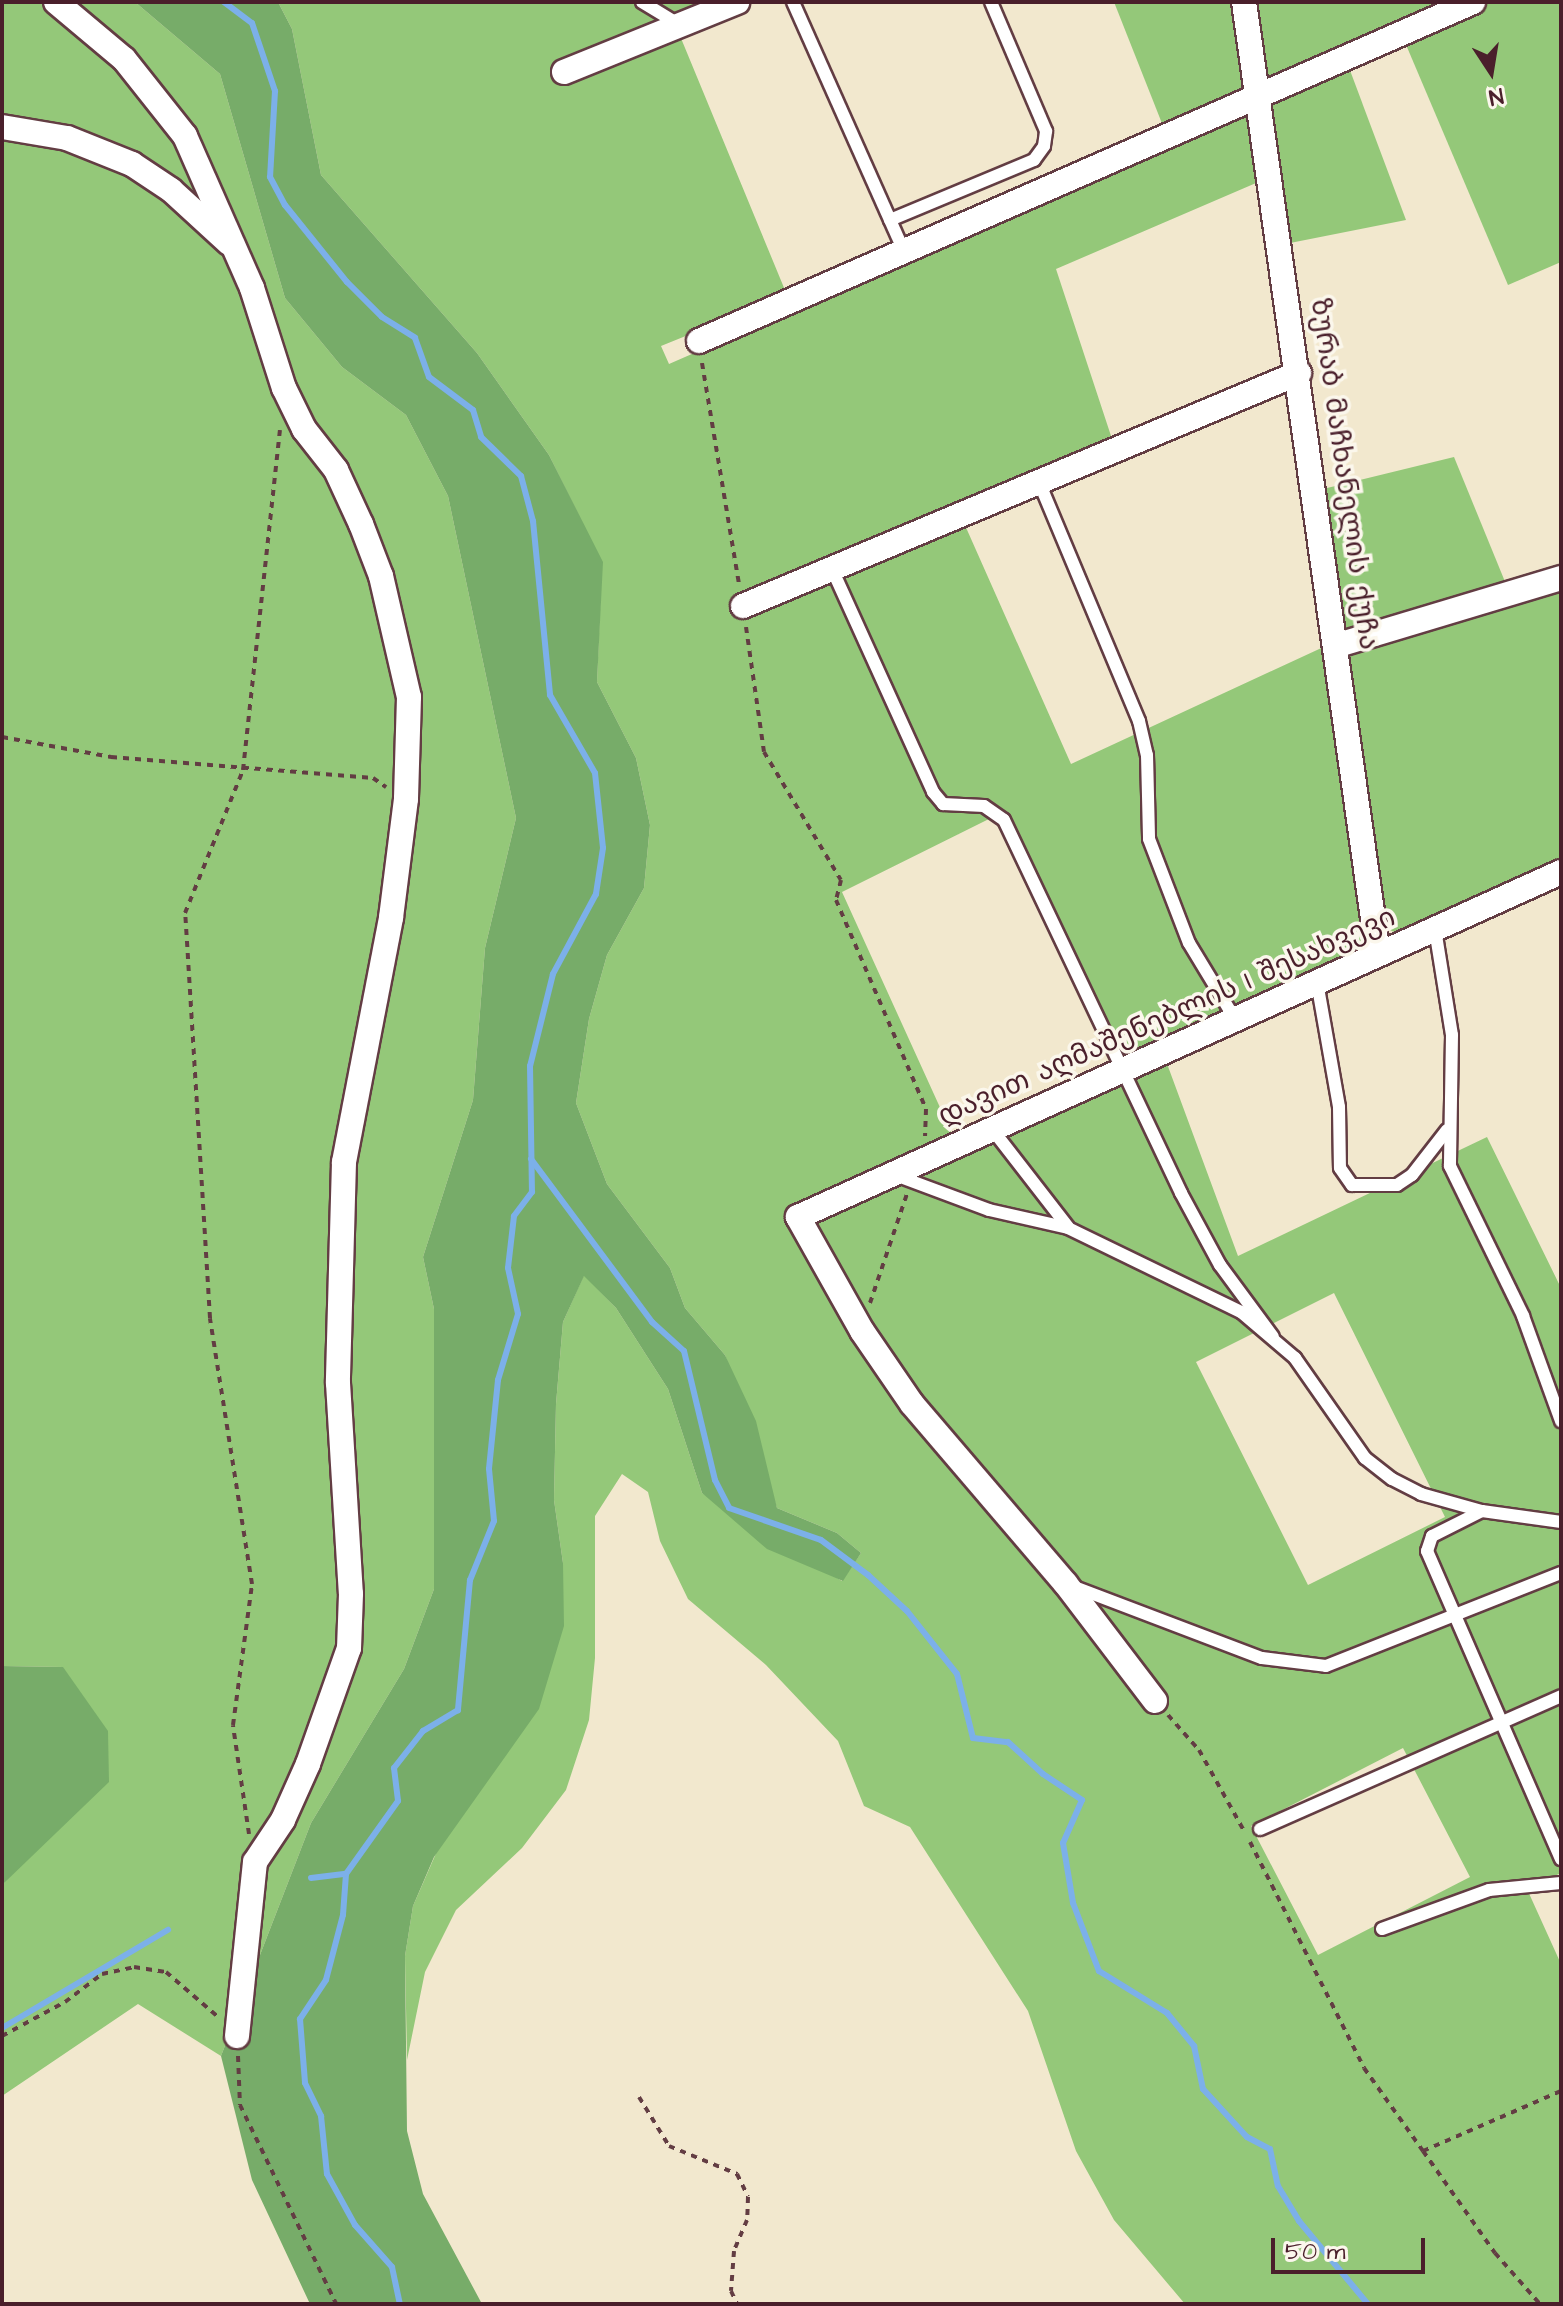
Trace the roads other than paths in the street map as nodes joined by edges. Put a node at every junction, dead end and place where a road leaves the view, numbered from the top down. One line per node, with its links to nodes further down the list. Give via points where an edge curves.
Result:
1 (56, 2): 13 (street, via 124,59 161,99 185,136)
2 (642, 2): 8 (lane)
3 (737, 2): 8 (street)
4 (793, 2): 12 (lane)
5 (991, 2): 12 (lane, via 1046,131 1044,146 1034,160)
6 (1244, 2): 10 (street, ზურაბ მაჩხანელის ქუჩა)
7 (1473, 2): 10 (street)
8 (680, 25): 9 (street)
9 (564, 72)
10 (1259, 97): 14 (street); 16 (street, ზურაბ მაჩხანელის ქუჩა)
11 (2, 127): 13 (street, via 67,138 132,164 171,190)
12 (890, 220): 14 (lane)
13 (234, 247): 46 (street, via 284,388 304,429 336,470 381,576 409,697 406,799 391,918 344,1162 337,1369 351,1594 349,1648 308,1764 283,1820 255,1862)
14 (904, 251): 15 (street)
15 (699, 341)
16 (1299, 373): 17 (street); 21 (street, ზურაბ მაჩხანელის ქუჩა)
17 (1039, 482): 18 (street); 26 (lane, via 1139,721 1147,755 1149,839 1189,943)
18 (832, 569): 20 (street); 27 (lane, via 933,792 943,804 984,806 1004,820)
19 (1561, 578): 21 (street)
20 (743, 606)
21 (1338, 645): 24 (street, ზურაბ მაჩხანელის ქუჩა)
22 (1561, 872): 23 (street, დავით აღმაშენებლის I შესახვევი)
23 (1435, 929): 24 (street, დავით აღმაშენებლის I შესახვევი); 29 (lane, via 1452,1035)
24 (1378, 954): 25 (street, დავით აღმაშენებლის I შესახვევი)
25 (1317, 982): 26 (street, დავით აღმაშენებლის I შესახვევი); 29 (lane, via 1339,1107 1340,1168 1352,1185 1397,1185 1412,1175)
26 (1235, 1019): 27 (street, დავით აღმაშენებლის I შესახვევი)
27 (1124, 1069): 28 (street, დავით აღმაშენებლის I შესახვევი); 32 (lane, via 1220,1265)
28 (992, 1129): 30 (street, დავით აღმაშენებლის I შესახვევი); 31 (lane)
29 (1447, 1130): 33 (lane, via 1450,1166 1523,1316)
30 (907, 1172): 31 (lane, via 989,1210); 37 (street, დავით აღმაშენებლის I შესახვევი, via 798,1217 862,1331 912,1404)
31 (1068, 1228): 32 (lane, via 1202,1290)
32 (1273, 1337): 34 (lane, via 1295,1358 1365,1458 1421,1494)
33 (1561, 1421)
34 (1482, 1511): 35 (lane); 38 (lane, via 1432,1536 1427,1551)
35 (1561, 1522)
36 (1561, 1573): 38 (lane)
37 (1065, 1583): 38 (lane, via 1262,1658 1326,1666); 40 (street)
38 (1454, 1616): 41 (lane)
39 (1561, 1696): 41 (lane)
40 (1155, 1701)
41 (1498, 1722): 42 (lane); 43 (lane)
42 (1260, 1829)
43 (1561, 1859)
44 (1561, 1883): 45 (lane, via 1489,1890)
45 (1382, 1929)
46 (237, 2036)

